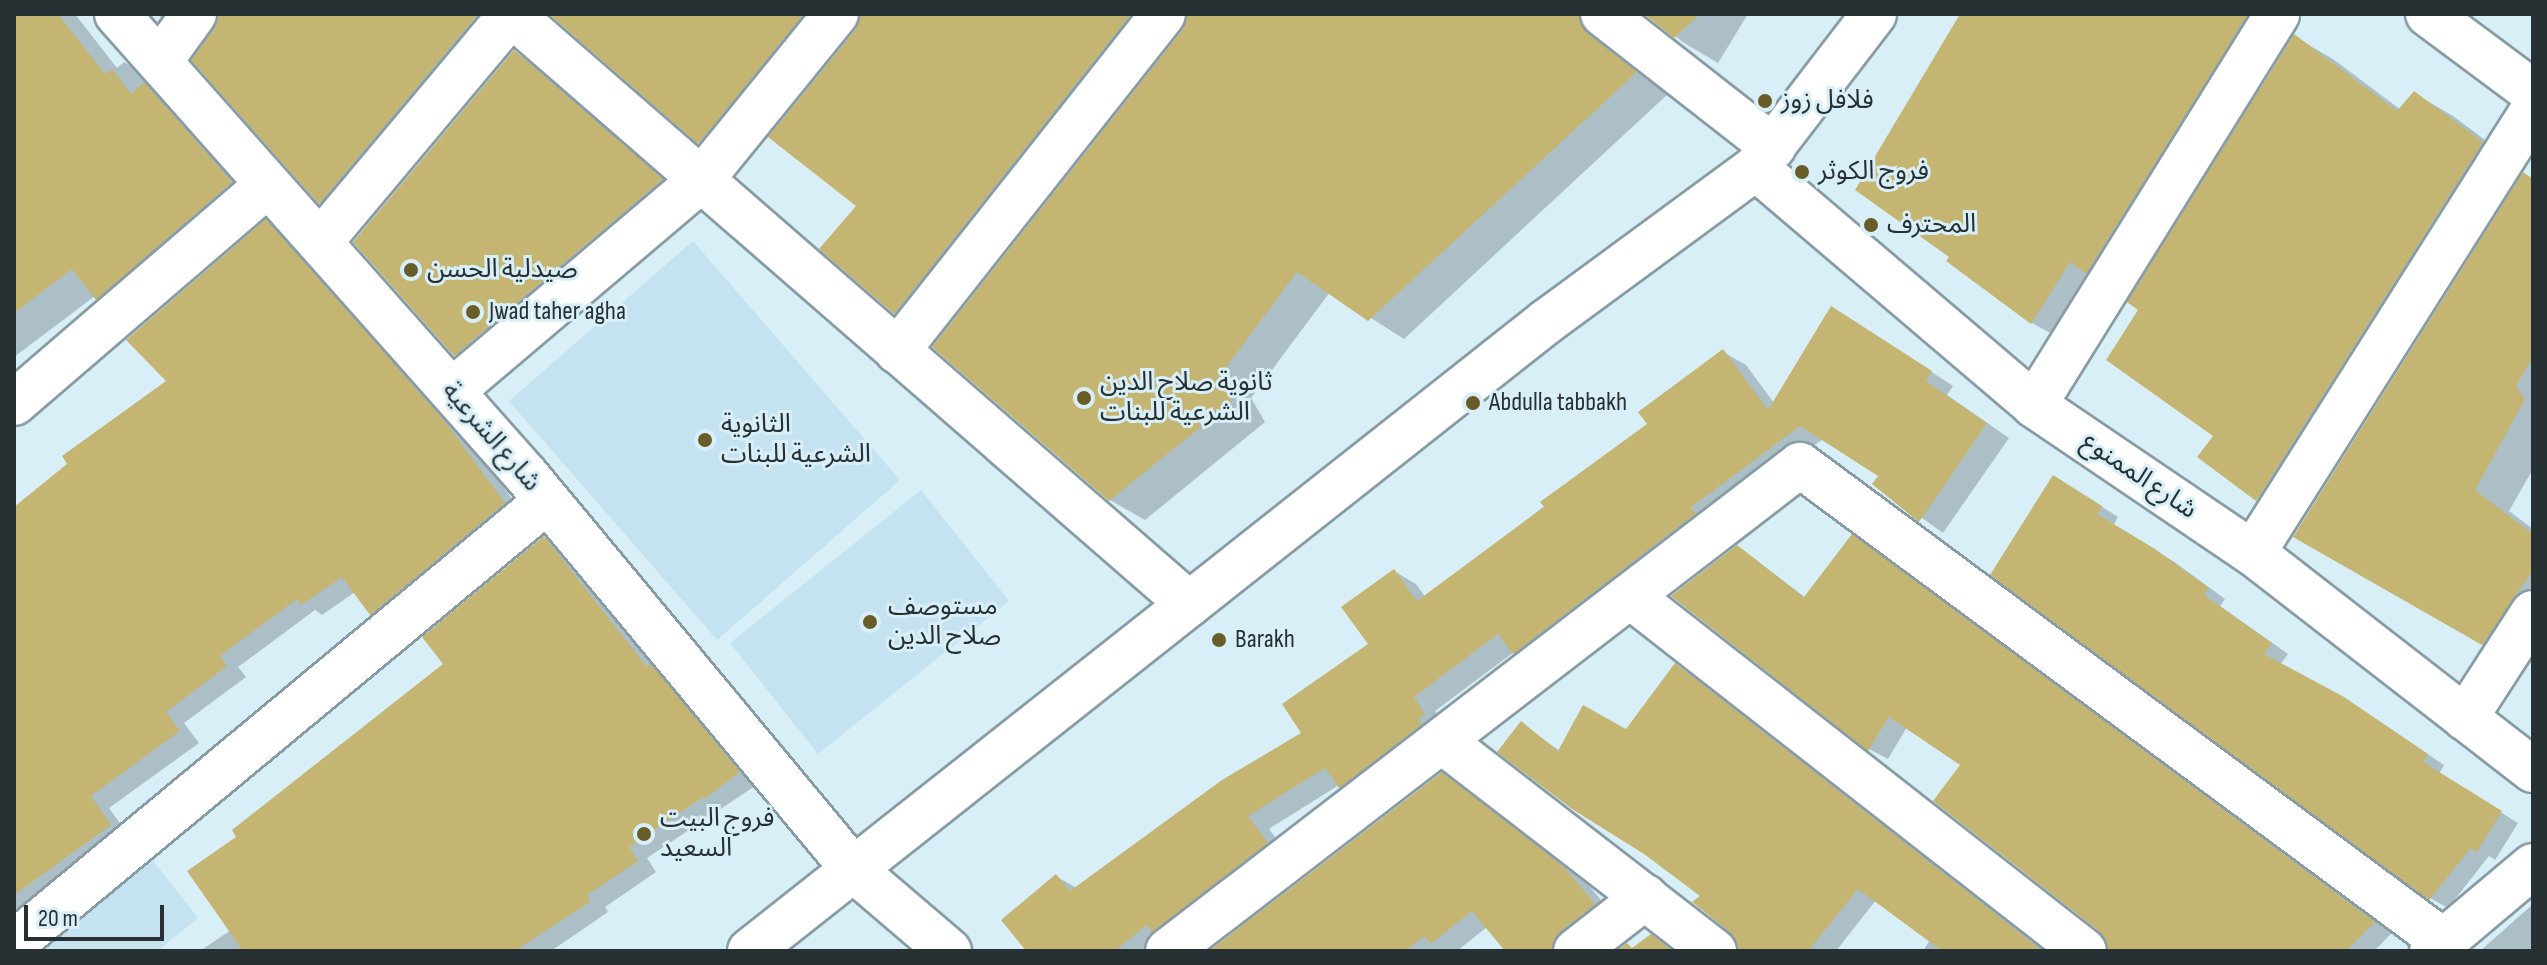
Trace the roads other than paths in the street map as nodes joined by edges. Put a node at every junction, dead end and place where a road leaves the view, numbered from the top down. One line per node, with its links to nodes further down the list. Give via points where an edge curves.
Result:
1 (117, 14): 10 (street, شارع الشرعية)
2 (194, 14): 10 (street)
3 (511, 14): 14 (street); 16 (street)
4 (836, 14): 14 (street)
5 (1163, 14): 17 (street)
6 (1603, 14): 13 (street, شارع الممنوع)
7 (1873, 14): 13 (street)
8 (2277, 14): 20 (street)
9 (2428, 14): 11 (street)
10 (160, 61): 15 (street, شارع الشرعية)
11 (2533, 92)
12 (2533, 110): 22 (street)
13 (1764, 157): 20 (street, شارع الممنوع); 24 (street)
14 (701, 180): 17 (street); 18 (street)
15 (266, 186): 16 (street, شارع الشرعية); 19 (street)
16 (320, 242): 18 (street, شارع الشرعية)
17 (897, 351): 24 (street)
18 (452, 391): 21 (street, شارع الشرعية)
19 (14, 403)
20 (2034, 405): 22 (street, شارع الممنوع)
21 (547, 501): 30 (street, شارع الشرعية); 32 (street)
22 (2253, 553): 26 (street, شارع الممنوع)
23 (1630, 596): 27 (street); 33 (street, via 1800,465); 39 (street)
24 (1189, 604): 30 (street)
25 (2533, 613): 26 (street)
26 (2465, 718): 28 (street, شارع الممنوع)
27 (1442, 741): 31 (street); 36 (street)
28 (2533, 770)
29 (2533, 866): 33 (street)
30 (854, 870): 34 (street); 35 (street, شارع الشرعية)
31 (1645, 897): 37 (street); 38 (street)
32 (14, 943)
33 (2438, 946)
34 (750, 951)
35 (949, 951)
36 (1168, 951)
37 (1576, 951)
38 (1714, 951)
39 (2084, 951)

